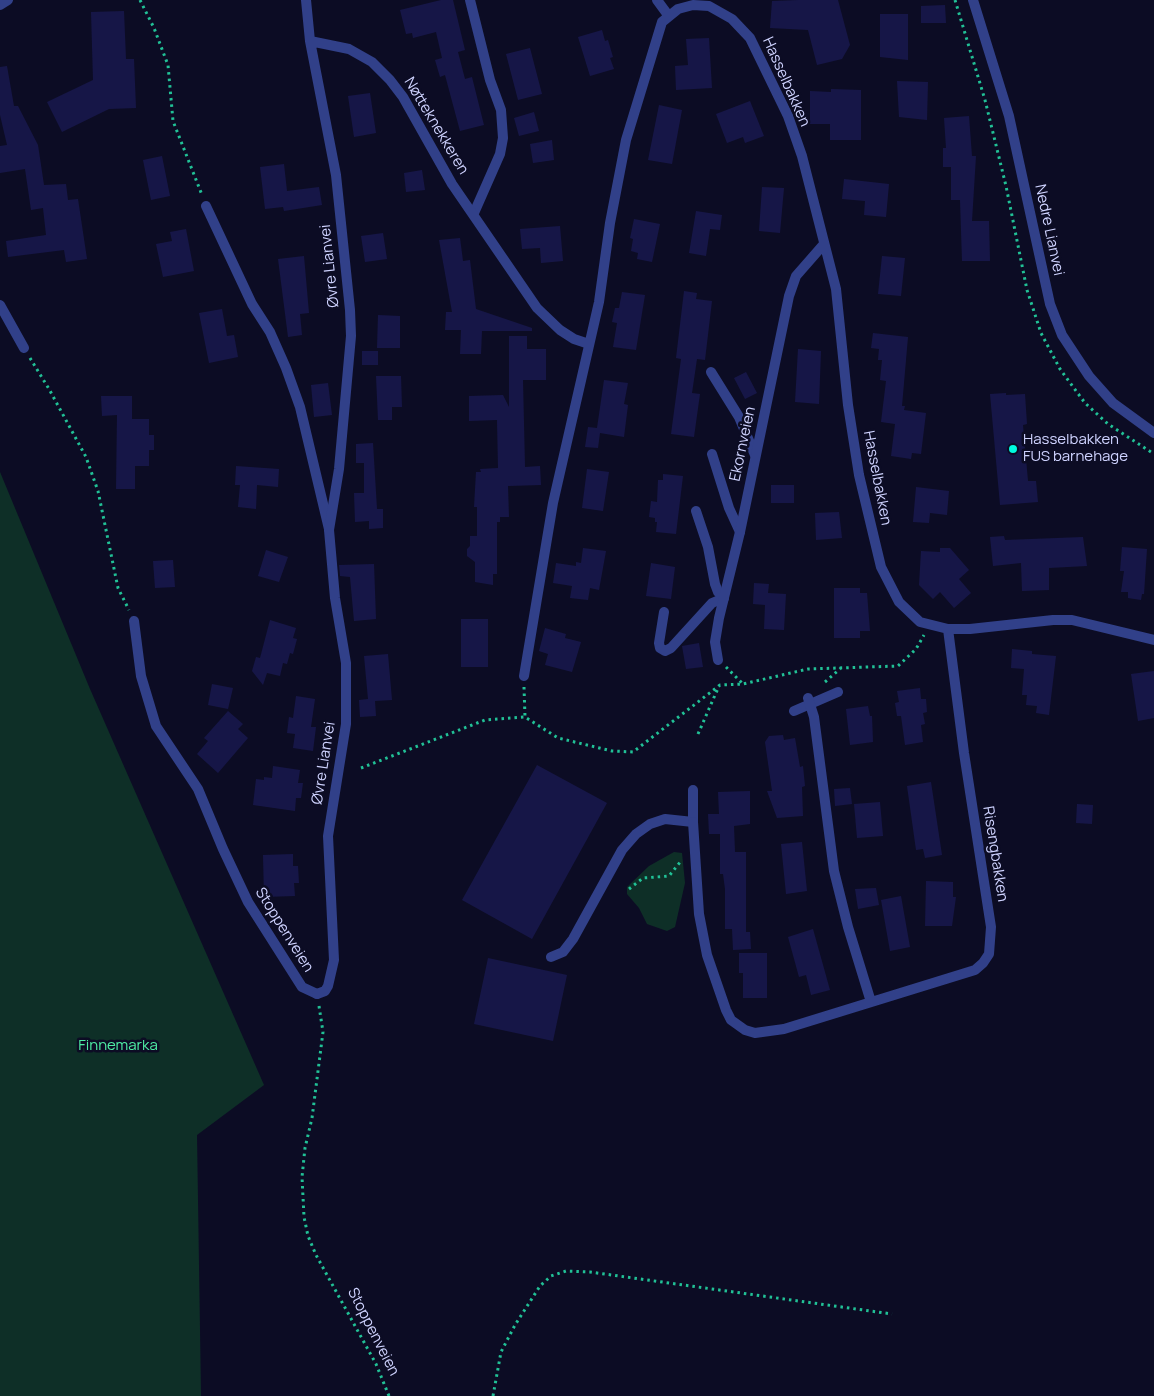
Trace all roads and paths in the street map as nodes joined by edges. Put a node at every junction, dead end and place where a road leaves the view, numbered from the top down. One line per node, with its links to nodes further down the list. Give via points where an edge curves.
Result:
1 (8, 0): 7 (street)
2 (140, 0): 10 (path, via 168,65 173,121)
3 (306, 0): 9 (street, Øvre Lianvei)
4 (470, 0): 11 (street, Nøtteknekkeren, via 501,110 503,138 500,154)
5 (657, 0): 8 (street)
6 (973, 0): 17 (street, Nedre Lianvei, via 1009,116 1050,304 1062,335 1089,376 1112,403)
7 (0, 5)
8 (668, 15): 12 (street, Hasselbakken, via 678,9 709,6 732,19 750,38 793,132 809,180); 14 (street, via 658,34 626,140)
9 (310, 41): 11 (street, Nøtteknekkeren, via 349,49 372,62 390,80 452,184); 21 (street, Øvre Lianvei, via 336,174 350,310 351,336 339,469)
10 (206, 206): 21 (street, Øvre Lianvei, via 286,368 300,407)
11 (474, 213): 14 (street, Nøtteknekkeren, via 537,308 560,330)
12 (824, 244): 19 (street, Ekornveien, via 794,282); 26 (street, Hasselbakken, via 836,289 854,447 875,544 889,587 899,602 912,616)
13 (0, 305): 15 (street)
14 (589, 344): 30 (street, via 553,503)
15 (24, 348): 25 (path, via 86,457 98,491 118,588)
16 (711, 372): 19 (street, via 740,416)
17 (1154, 433)
18 (712, 454): 22 (street)
19 (755, 455): 22 (street, Ekornveien)
20 (696, 511): 23 (street, via 708,547 715,584)
21 (329, 530): 44 (street, Øvre Lianvei, via 347,694 342,754 328,836 334,960 328,986)
22 (740, 532): 23 (street, Ekornveien)
23 (724, 598): 24 (street, via 712,603 665,651 659,643); 29 (street, Ekornveien, via 714,642)
24 (664, 612)
25 (134, 621): 44 (street, Stoppenveien, via 141,676 156,726 198,789 248,902 302,987)
26 (929, 625): 27 (street, Hasselbakken); 32 (path, via 916,649 898,666 808,669)
27 (948, 629): 28 (street, Hasselbakken, via 1072,620); 45 (street, Risengbakken, via 992,927 989,954 975,970)
28 (1154, 640)
29 (718, 660): 32 (path)
30 (524, 676): 36 (path)
31 (720, 684): 32 (path); 36 (path, via 632,752 612,751 558,738); 37 (path)
32 (743, 684)
33 (838, 692): 34 (street)
34 (809, 701): 35 (street); 45 (street, via 814,717 834,871)
35 (794, 711)
36 (525, 718): 38 (path, via 485,720)
37 (698, 734)
38 (361, 768)
39 (693, 790): 40 (street, Risengbakken)
40 (693, 822): 41 (street, Risengbakken); 43 (street, via 665,819 636,834 619,856 572,939 563,952)
41 (694, 853): 42 (path, via 684,858 670,876 643,878); 45 (street, Risengbakken, via 698,914 707,955 720,998 731,1020 738,1026 755,1033 767,1033)
42 (629, 889)
43 (551, 957)
44 (317, 994): 47 (path, Stoppenveien, via 323,1032 312,1118 304,1148 304,1217 316,1255 376,1364)
45 (871, 1002)
46 (892, 1314): 48 (path, via 566,1271 551,1276 540,1286 515,1325 501,1352)
47 (389, 1396)
48 (493, 1396)

